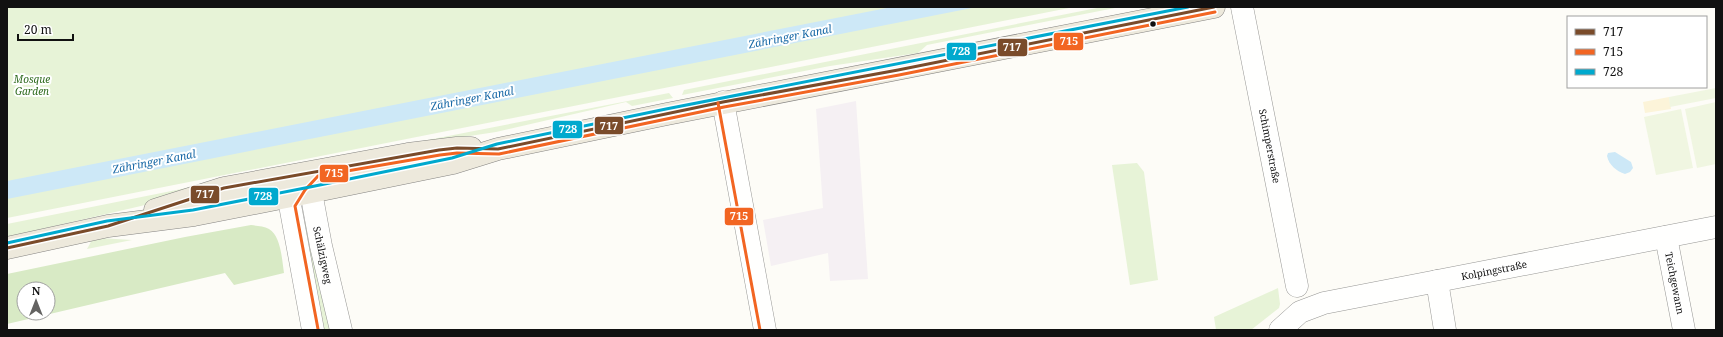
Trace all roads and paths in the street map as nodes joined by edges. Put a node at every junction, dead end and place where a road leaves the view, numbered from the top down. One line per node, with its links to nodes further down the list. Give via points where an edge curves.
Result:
1 (1214, 7): 3 (main road)
2 (1242, 7): 9 (street, Schimperstraße)
3 (722, 102): 4 (main road, via 498,149 439,150); 12 (street)
4 (302, 183): 7 (main road, via 194,215 108,226); 10 (street, via 290,205); 11 (street, Schälzigweg)
5 (1716, 227): 6 (street, Kolpingstraße)
6 (1666, 237): 8 (street, Kolpingstraße); 15 (street, Teichgewann)
7 (7, 248)
8 (1437, 281): 13 (street, Kolpingstraße, via 1324,303 1300,312); 14 (street)
9 (1297, 286)
10 (313, 330)
11 (341, 330)
12 (765, 330)
13 (1280, 330)
14 (1445, 330)
15 (1684, 330)

